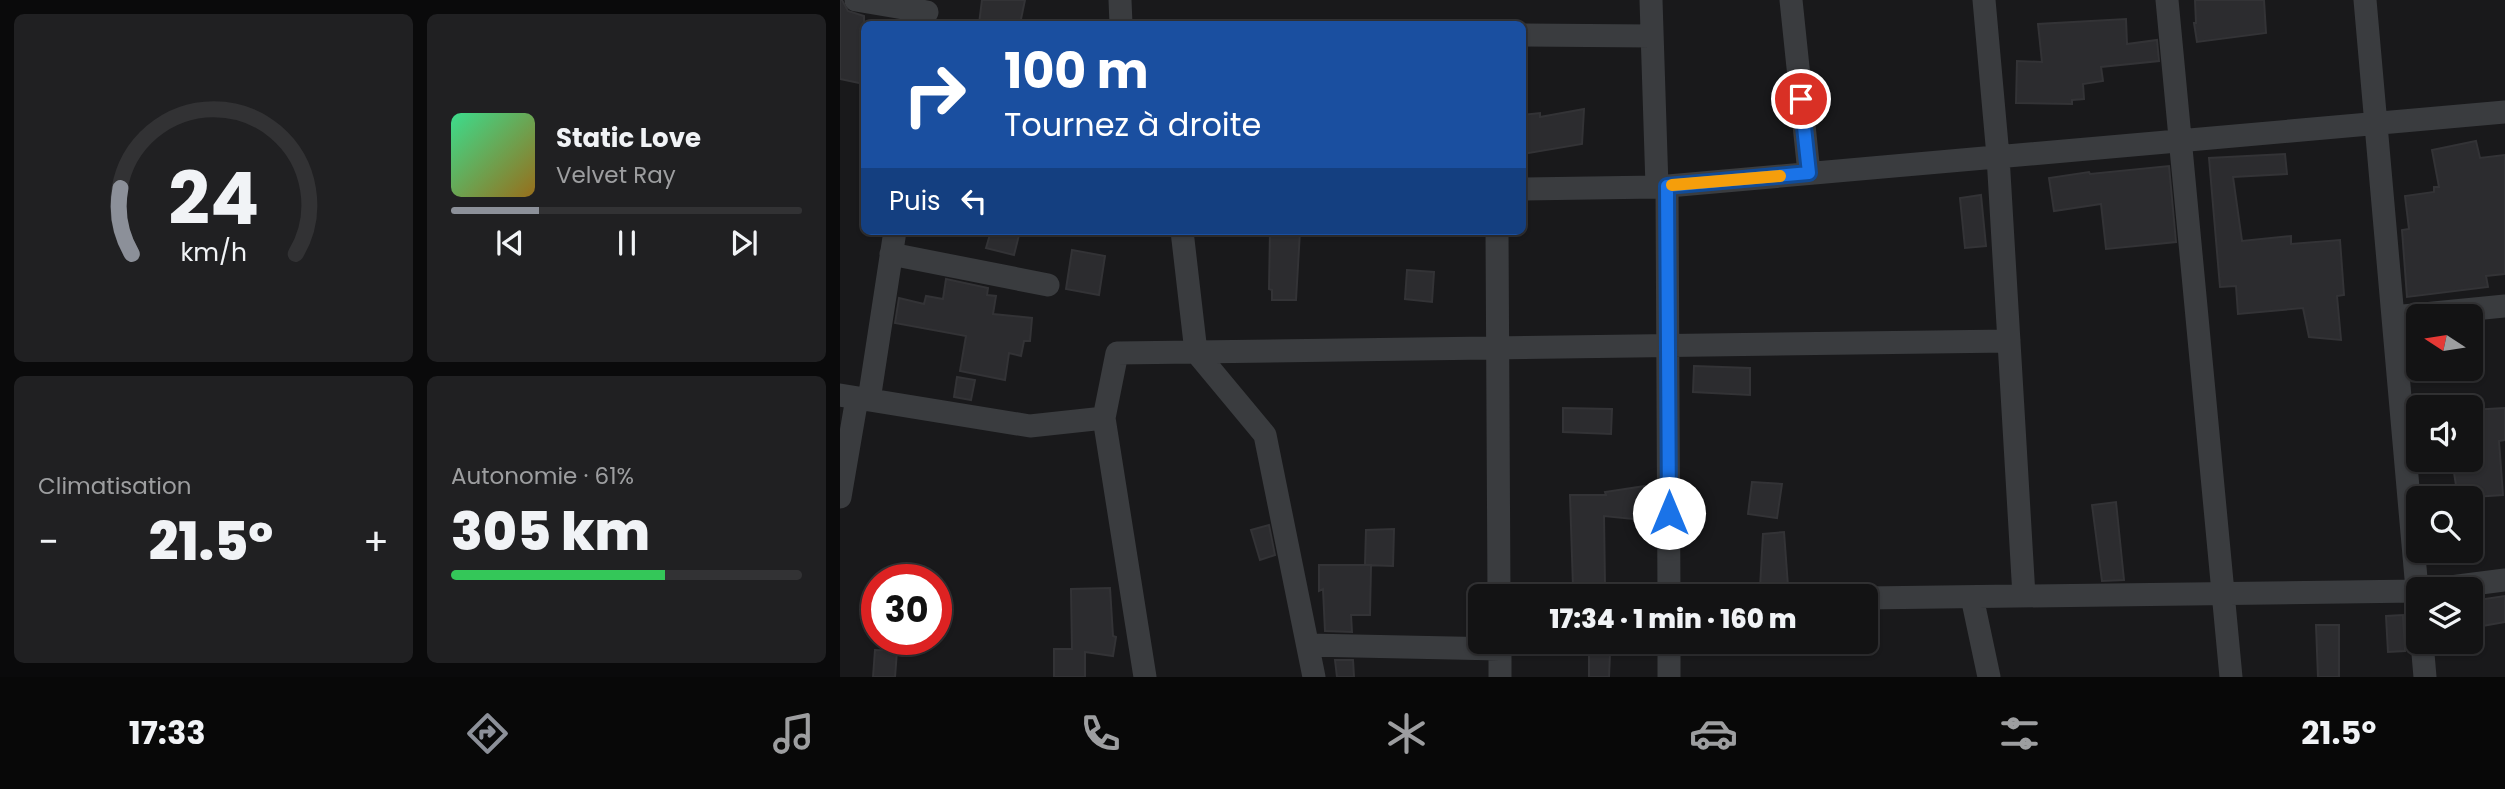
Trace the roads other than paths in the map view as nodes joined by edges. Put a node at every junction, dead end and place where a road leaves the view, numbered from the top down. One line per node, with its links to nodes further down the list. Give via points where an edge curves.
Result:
1 (856, 0): 8 (street)
2 (1120, 0): 9 (street)
3 (1651, 0): 11 (street)
4 (1791, 0): 16 (street)
5 (1984, 0): 15 (street)
6 (2167, 0): 14 (street)
7 (2365, 0): 13 (street)
8 (927, 12)
9 (1121, 21)
10 (1526, 35): 11 (street)
11 (1653, 36): 17 (street)
12 (2505, 112): 13 (street)
13 (2376, 124): 14 (street); 24 (street)
14 (2180, 141): 15 (street); 38 (street)
15 (1998, 156): 16 (street); 25 (street)
16 (1809, 173): 17 (street)
17 (1662, 186): 18 (street); 26 (street)
18 (1526, 189)
19 (1182, 235): 28 (street)
20 (1497, 235): 27 (street)
21 (893, 242): 22 (street); 29 (street)
22 (1048, 285)
23 (2505, 306): 24 (street)
24 (2393, 317): 32 (street)
25 (2009, 341): 26 (street); 39 (street)
26 (1669, 346): 27 (street); 36 (street)
27 (1498, 348): 28 (street); 35 (street)
28 (1196, 352): 30 (street, via 1117,353); 42 (street, via 1265,435)
29 (856, 397): 30 (street, via 1030,426); 31 (street)
30 (1104, 418): 47 (street)
31 (840, 497)
32 (2417, 577)
33 (2505, 580): 34 (street)
34 (2483, 583)
35 (1500, 584)
36 (1669, 584)
37 (2406, 591): 38 (street)
38 (2223, 594): 39 (street); 52 (street)
39 (2024, 596): 40 (street)
40 (1972, 597): 41 (street); 51 (street)
41 (1878, 598)
42 (1308, 645): 43 (street); 48 (street)
43 (1468, 646)
44 (1500, 654): 49 (street)
45 (1669, 654): 50 (street)
46 (2423, 654): 53 (street)
47 (1145, 677)
48 (1314, 677)
49 (1500, 677)
50 (1669, 677)
51 (1989, 677)
52 (2231, 677)
53 (2425, 677)

